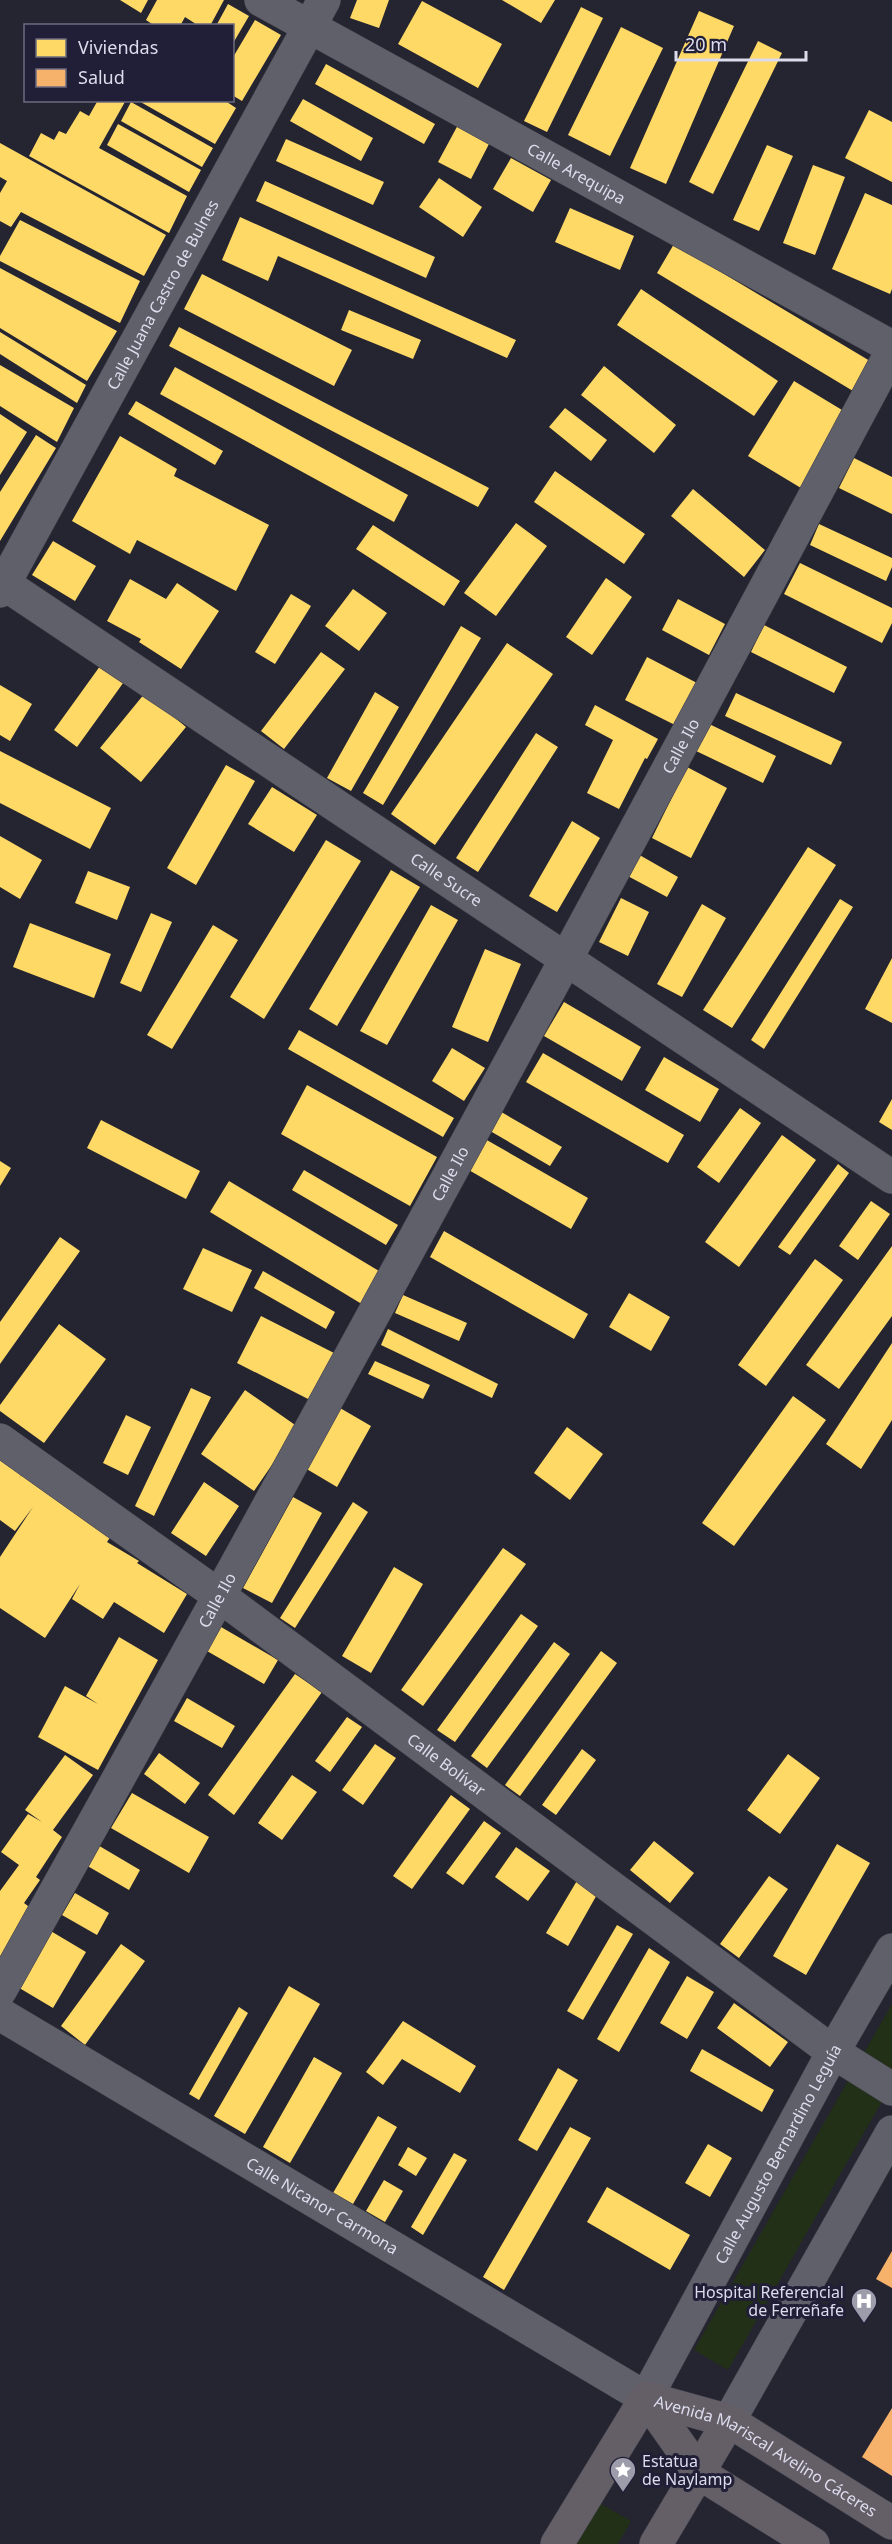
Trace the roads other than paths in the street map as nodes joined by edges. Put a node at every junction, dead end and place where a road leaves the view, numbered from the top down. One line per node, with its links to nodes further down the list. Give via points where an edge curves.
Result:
1 (261, 0): 2 (street, Calle Arequipa)
2 (316, 14): 3 (street, Calle Arequipa); 4 (street, Calle Juana Castro de Bulnes)
3 (892, 349): 5 (street, Calle Ilo)
4 (1, 585): 5 (street, Calle Sucre)
5 (567, 961): 6 (street, Calle Sucre); 8 (street, Calle Ilo)
6 (892, 1178)
7 (0, 1440): 8 (street, Calle Bolívar)
8 (220, 1597): 10 (street, Calle Ilo); 12 (street, Calle Bolívar)
9 (892, 1950): 12 (street, Calle Augusto Bernardino Leguía)
10 (0, 1991)
11 (0, 2014): 15 (street, Calle Nicanor Carmona)
12 (832, 2052): 13 (street, Calle Bolívar); 15 (street, Calle Augusto Bernardino Leguía)
13 (892, 2089)
14 (892, 2132): 16 (street)
15 (646, 2398): 16 (main road, Avenida Mariscal Avelino Cáceres); 17 (main road, Avenida Mariscal Avelino Cáceres); 19 (main road, Calle Augusto Bernardino Leguía)
16 (729, 2421): 17 (main road); 18 (main road, Avenida Mariscal Avelino Cáceres)
17 (699, 2474): 20 (main road); 21 (main road, Avenida Mariscal Avelino Cáceres)
18 (892, 2523)
19 (557, 2544)
20 (656, 2544)
21 (813, 2544)

